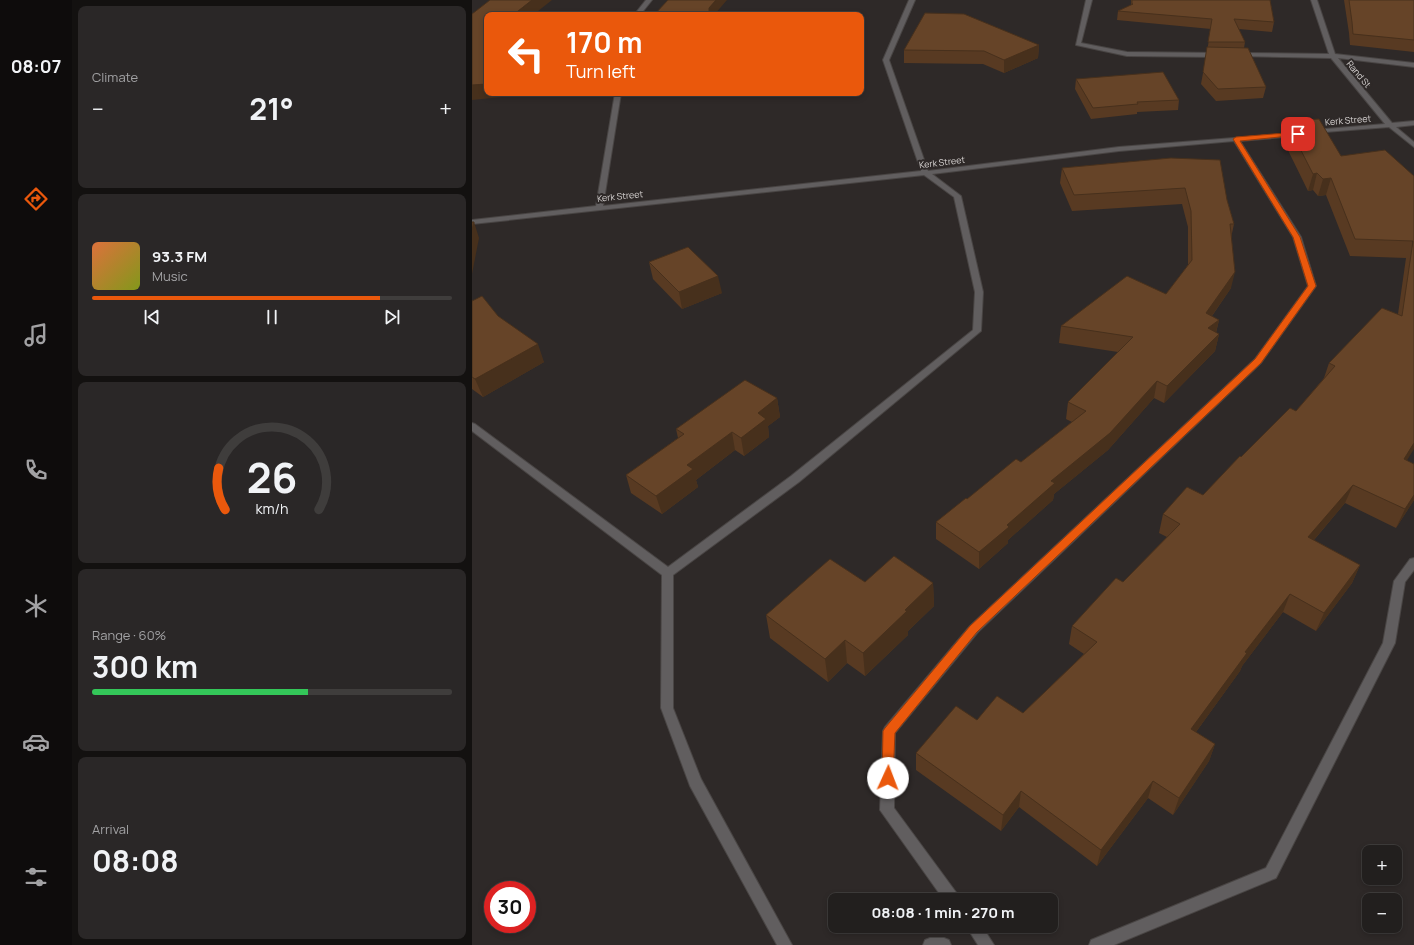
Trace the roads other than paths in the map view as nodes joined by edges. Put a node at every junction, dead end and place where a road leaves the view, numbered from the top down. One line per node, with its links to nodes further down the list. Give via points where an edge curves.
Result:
1 (649, 0): 5 (street)
2 (912, 0): 13 (street, via 886,60)
3 (1089, 0): 6 (street, via 1078,44 1127,54)
4 (1314, 0): 6 (street, Rand St)
5 (639, 12)
6 (1333, 56): 7 (street); 10 (street, Rand St)
7 (1414, 64)
8 (617, 96): 14 (street)
9 (1414, 123): 10 (street, Kerk Street)
10 (1391, 126): 11 (street, Kerk Street); 12 (street, Rand St)
11 (1236, 139): 13 (street, Kerk Street, via 1120,149); 19 (street, via 1296,237 1312,286 1258,361 974,629 889,731 886,810)
12 (1414, 145)
13 (925, 173): 14 (street, Kerk Street); 18 (street, via 957,196 979,292 977,331 795,479)
14 (598, 208): 15 (street, Kerk Street)
15 (472, 222)
16 (472, 426): 18 (street)
17 (1414, 562): 25 (street, via 1400,581 1389,643 1271,873)
18 (668, 573): 21 (street, via 667,708 695,782)
19 (949, 893)
20 (978, 933): 24 (street)
21 (785, 945)
22 (930, 945): 23 (street)
23 (944, 945)
24 (987, 945)
25 (1096, 945)

